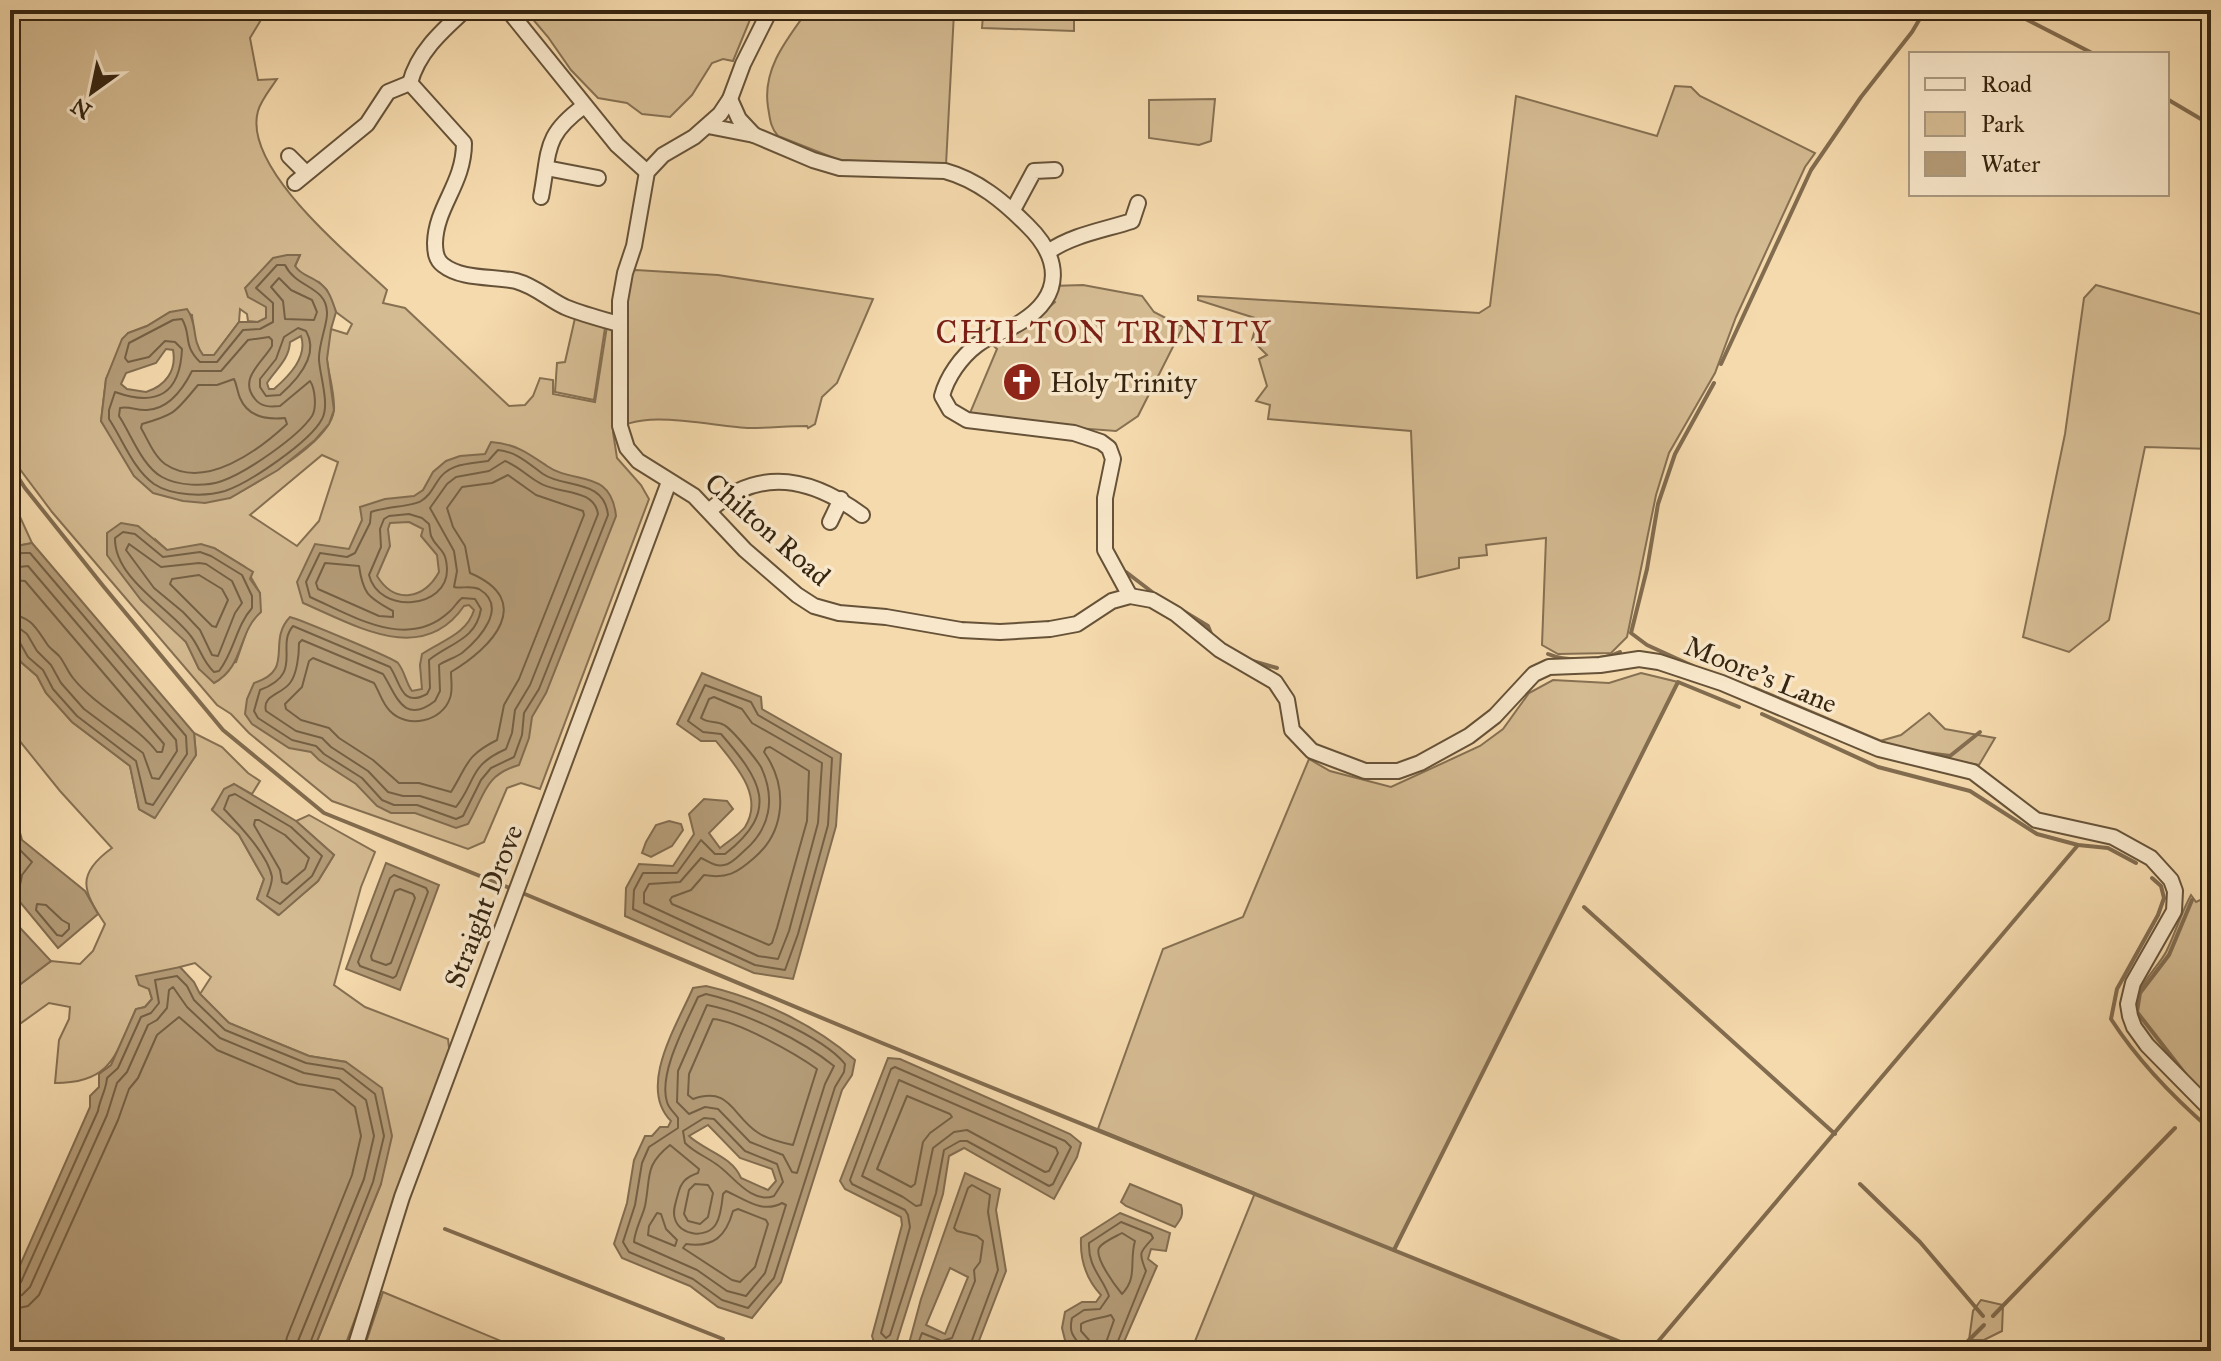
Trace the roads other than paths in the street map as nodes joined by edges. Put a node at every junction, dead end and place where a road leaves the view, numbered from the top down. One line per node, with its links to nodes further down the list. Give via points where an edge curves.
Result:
1 (465, 10): 4 (street, via 428,46)
2 (508, 10): 6 (street)
3 (770, 10): 5 (street)
4 (410, 83): 9 (street, via 388,92 367,124 301,178); 18 (street, via 464,143 460,178 444,206 435,242 439,261 462,274 518,281 563,306)
5 (730, 99): 7 (street); 8 (street)
6 (584, 106): 10 (street, via 552,137); 12 (street)
7 (708, 126): 8 (street); 12 (street)
8 (754, 135): 16 (street, via 840,168 962,175)
9 (289, 156)
10 (546, 168): 13 (street); 14 (street)
11 (1055, 170): 16 (street, via 1034,171)
12 (647, 172): 18 (street, Chilton Road)
13 (598, 178)
14 (541, 197)
15 (1138, 203): 17 (street, via 1132,221)
16 (1013, 210): 17 (street)
17 (1048, 252): 24 (street, via 1053,280 1045,300 1023,321 976,346 954,370 942,396 950,410 967,420 1074,433 1109,448 1113,459 1105,498 1105,550)
18 (619, 324): 19 (street, Chilton Road, via 621,436 638,461)
19 (669, 482): 21 (street, Chilton Road); 26 (street, Straight Drove, via 402,1197)
20 (841, 499): 21 (street, via 782,481 732,493); 22 (street); 23 (street)
21 (710, 510): 24 (street, Chilton Road, via 745,550 797,595 839,613 961,630 1029,631 1077,624)
22 (862, 515)
23 (830, 522)
24 (1130, 596): 25 (street, Moore's Lane, via 1160,604 1220,650 1275,682 1287,700 1299,740 1320,756 1365,771 1398,771 1420,763 1495,716 1534,674 1549,667 1650,660 1753,695 1879,749 1973,772 2036,820 2125,842 2163,870 2176,900 2133,983 2130,1016 2147,1045)
25 (2211, 1110)
26 (354, 1351)

